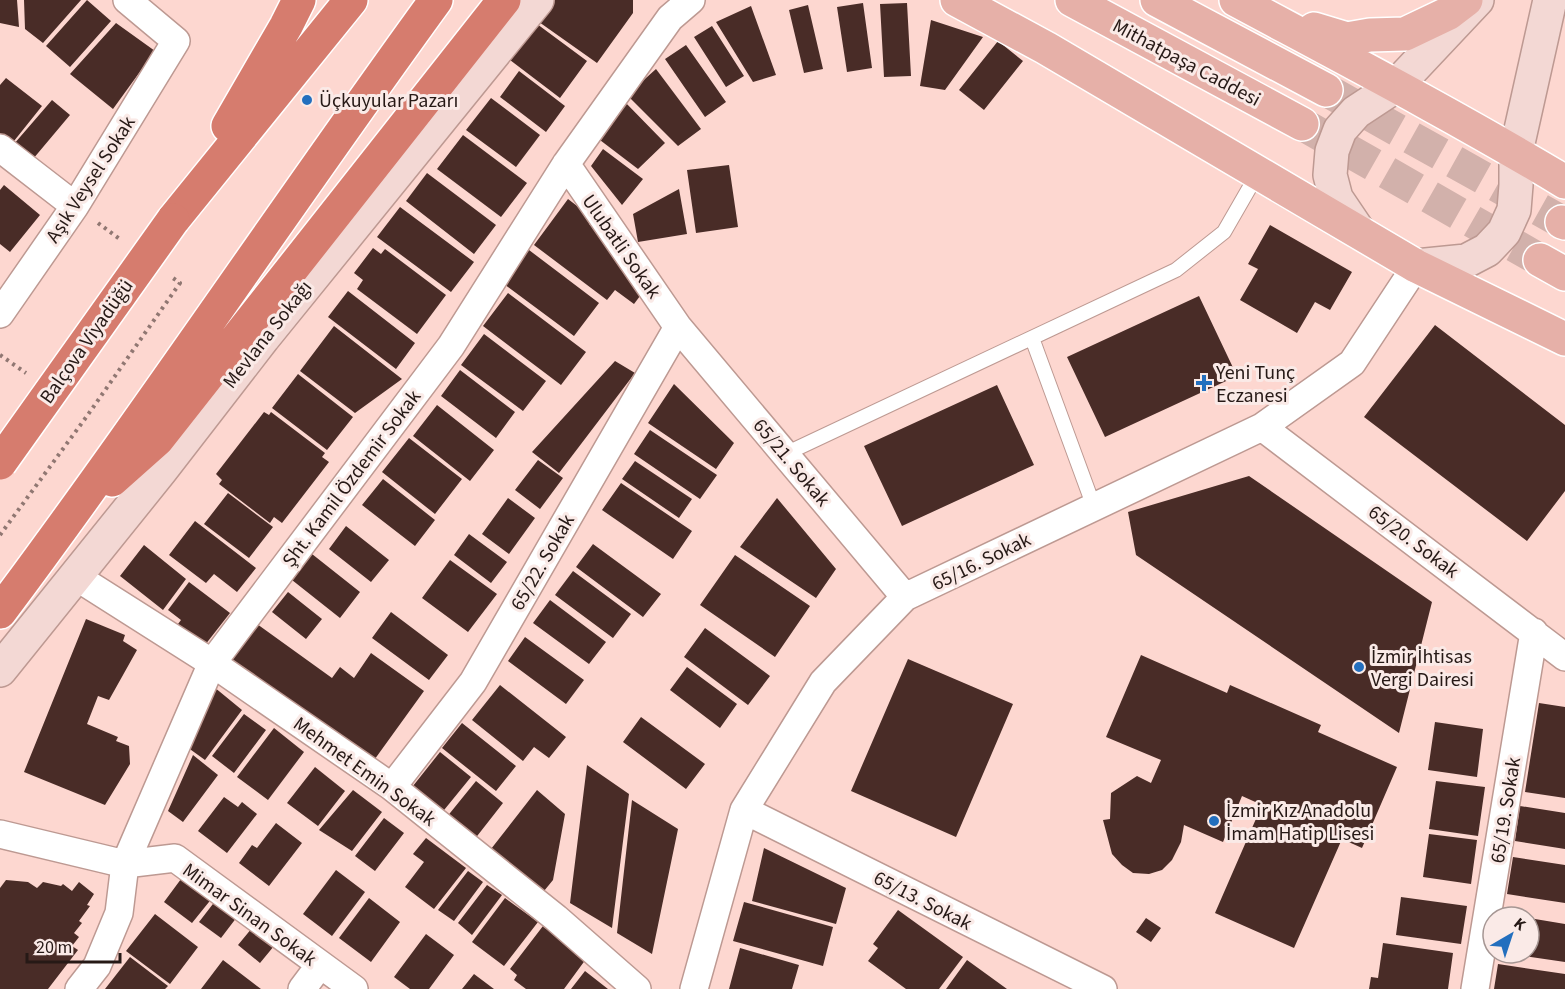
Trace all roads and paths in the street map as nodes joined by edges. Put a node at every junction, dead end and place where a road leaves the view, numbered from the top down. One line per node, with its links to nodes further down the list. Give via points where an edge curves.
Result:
1 (127, 0): 23 (street, Aşık Veysel Sokak, via 176,41)
2 (299, 0): 24 (highway)
3 (351, 0): 24 (highway)
4 (436, 0): 35 (highway)
5 (504, 0): 35 (highway, via 157,440)
6 (537, 0): 36 (main road, Mevlana Sokağı)
7 (691, 0): 20 (street, Şht. Kamil Özdemir Sokak, via 670,18)
8 (957, 0): 21 (main road)
9 (1071, 0): 17 (main road, Mithatpaşa Caddesi)
10 (1157, 0): 16 (main road, Mithatpaşa Caddesi)
11 (1466, 0): 14 (main road, via 1449,13 1405,34 1347,39)
12 (1477, 0): 15 (main road)
13 (1550, 0): 19 (main road)
14 (1249, 7): 15 (main road)
15 (1397, 85): 19 (main road); 25 (main road, via 1356,112 1340,130 1332,152 1330,175 1336,198)
16 (1326, 90)
17 (1302, 124)
18 (0, 148): 23 (street)
19 (1516, 152): 22 (main road); 26 (main road, via 1514,210 1504,232 1487,250 1466,261)
20 (566, 164): 28 (street, Ulubatli Sokak); 41 (street, Şht. Kamil Özdemir Sokak, via 451,346)
21 (1258, 173): 25 (main road); 29 (lane, via 1224,232 1176,270)
22 (1565, 182)
23 (75, 206): 27 (street, Aşık Veysel Sokak)
24 (173, 220): 33 (highway, Balçova Viyadüğü, bridge)
25 (1359, 232): 26 (main road)
26 (1416, 266): 30 (main road); 31 (street, 65/16. Sokak, via 1352,363)
27 (0, 314)
28 (678, 327): 32 (street, 65/21. Sokak); 43 (street, 65/22. Sokak, via 473,682)
29 (1032, 338): 32 (lane); 34 (lane)
30 (1565, 339)
31 (1262, 427): 34 (street, 65/16. Sokak); 39 (street, 65/20. Sokak)
32 (785, 454): 37 (street, 65/21. Sokak)
33 (0, 463)
34 (1094, 507): 37 (street, 65/16. Sokak)
35 (72, 515): 38 (highway)
36 (75, 576): 41 (street, Mehmet Emin Sokak); 42 (main road, Mevlana Sokağı)
37 (905, 597): 44 (street, 65/16. Sokak, via 822,682)
38 (0, 612)
39 (1534, 632): 40 (street, 65/20. Sokak); 54 (street, 65/19. Sokak)
40 (1565, 657)
41 (212, 663): 43 (street, Mehmet Emin Sokak); 46 (street, Şht. Kamil Özdemir Sokak)
42 (0, 670)
43 (392, 787): 51 (street, Mehmet Emin Sokak, via 556,918)
44 (744, 810): 52 (street, 65/16. Sokak); 53 (street, 65/13. Sokak)
45 (0, 834): 46 (street, Mimar Sinan Sokak)
46 (125, 864): 47 (street, Mimar Sinan Sokak, via 175,858); 48 (street, Şht. Kamil Özdemir Sokak, via 119,913 97,966)
47 (320, 965): 49 (street); 50 (street, Mimar Sinan Sokak)
48 (79, 989)
49 (302, 989)
50 (354, 989)
51 (637, 989)
52 (694, 989)
53 (1103, 989)
54 (1475, 989)

